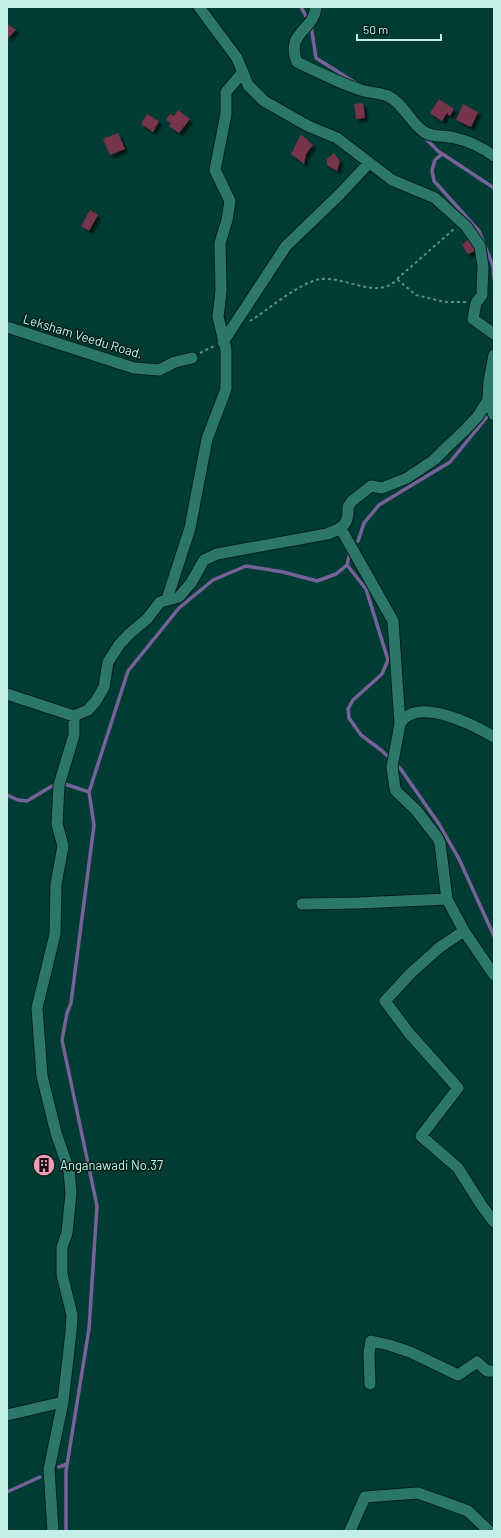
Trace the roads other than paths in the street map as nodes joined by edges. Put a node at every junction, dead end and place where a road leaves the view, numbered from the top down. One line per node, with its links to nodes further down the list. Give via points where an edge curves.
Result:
1 (200, 7): 3 (street, via 234,52)
2 (316, 7): 4 (street, via 316,13 308,26 296,39 294,50 297,62 363,91 388,96 423,132 455,137)
3 (243, 72): 5 (street, via 248,85 264,101 308,126 337,138); 8 (street, via 226,92 226,114 215,170 230,201 220,243 221,291 218,317)
4 (494, 156)
5 (370, 164): 7 (street, via 392,180 435,198 471,232 480,246 483,279 482,295 476,303 473,319); 8 (street, via 286,246)
6 (7, 327): 9 (street, Leksham Veedu Road., via 134,368 159,370 175,362)
7 (494, 334)
8 (224, 342): 14 (street, via 226,389 207,439 190,528)
9 (192, 358)
10 (494, 359): 11 (street)
11 (488, 400): 12 (street); 13 (street, via 478,416 434,460 407,478 388,486 370,486 352,501 348,507 347,522)
12 (494, 415)
13 (341, 529): 14 (street, via 328,534 217,554 204,560 191,583 179,596); 17 (street, via 393,621)
14 (167, 599): 16 (street, via 160,602 147,619 119,645 108,662 104,687 96,701 88,710)
15 (7, 694): 16 (street)
16 (74, 716): 26 (street, via 74,735 60,782 57,824 63,846 56,884 55,934 38,1005 42,1076 56,1133 69,1171 71,1193 67,1234 62,1247 62,1274 72,1315)
17 (400, 724): 18 (street, via 403,718 422,711 447,716); 19 (street, via 392,768 395,788 416,810 440,843)
18 (494, 737)
19 (447, 899): 20 (street); 21 (street)
20 (302, 904)
21 (464, 931): 22 (street); 23 (street, via 440,947 384,1001 458,1088 421,1136 458,1168)
22 (494, 975)
23 (494, 1222)
24 (494, 1371): 25 (street, via 488,1371 477,1362 458,1374 410,1352 371,1341)
25 (370, 1384)
26 (63, 1402): 27 (street); 28 (street, via 49,1469)
27 (7, 1415)
28 (53, 1531)
29 (350, 1531): 30 (street, via 365,1497 418,1493 468,1511)
30 (489, 1531)

